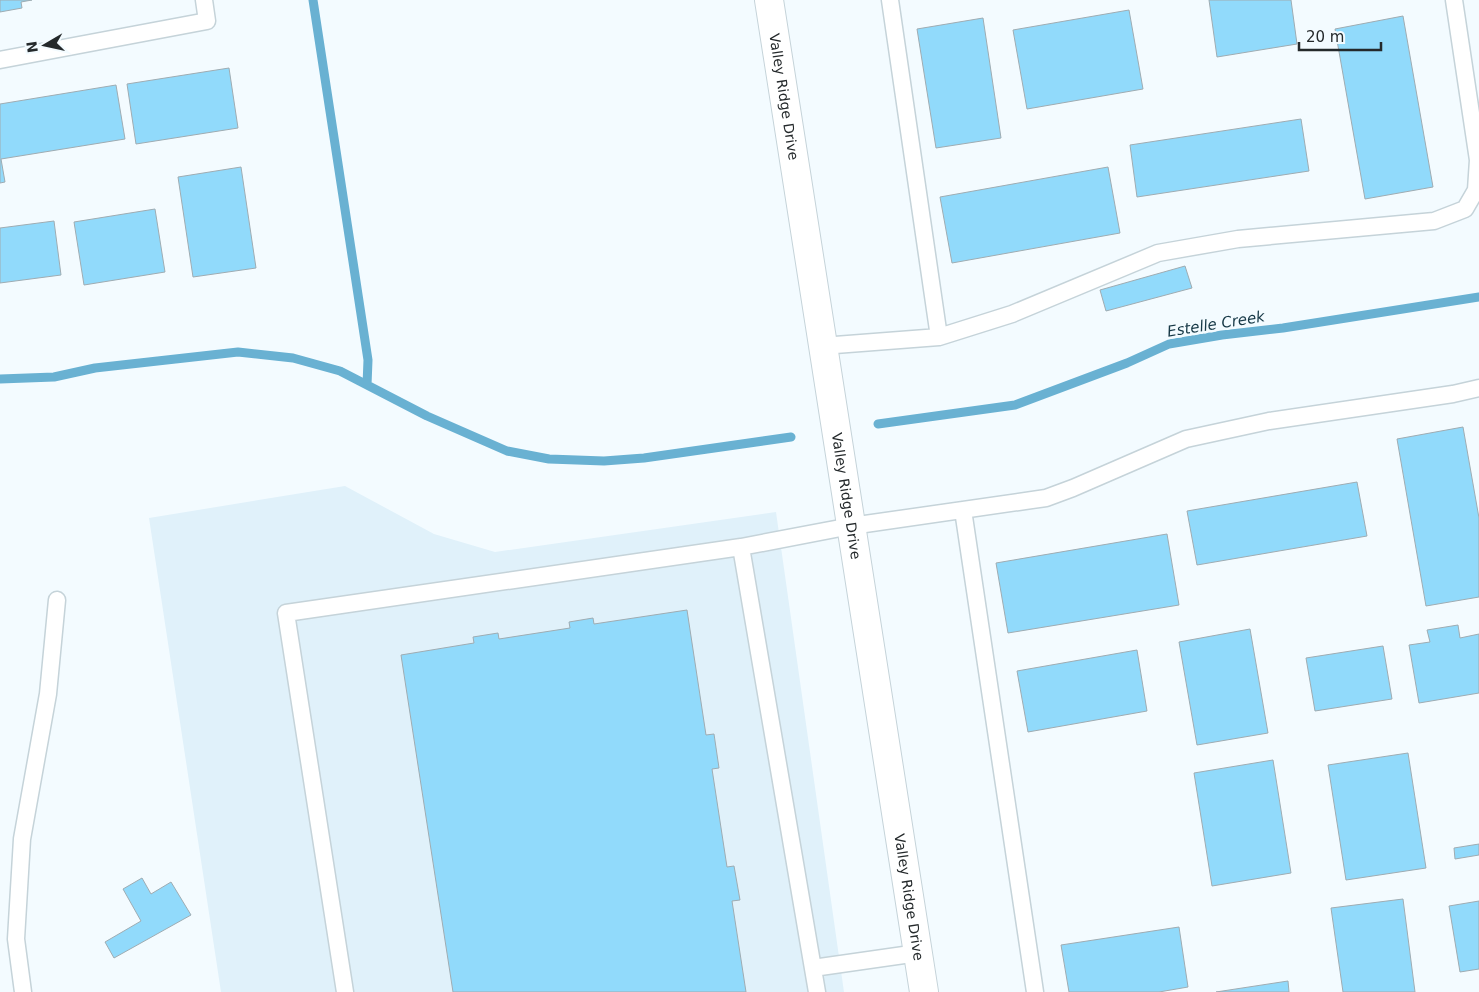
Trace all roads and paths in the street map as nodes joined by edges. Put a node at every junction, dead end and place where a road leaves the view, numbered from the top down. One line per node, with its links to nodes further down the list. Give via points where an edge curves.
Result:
1 (204, 0): 5 (lane, via 208,21)
2 (769, 0): 7 (street, Valley Ridge Drive)
3 (890, 0): 6 (lane)
4 (1454, 0): 6 (lane, via 1478,160 1476,190 1465,209 1434,221 1238,239 1158,253 1012,314)
5 (0, 60)
6 (939, 337): 7 (lane)
7 (822, 346): 10 (street, Valley Ridge Drive)
8 (1479, 388): 9 (lane, via 1269,421 1186,439 1046,498)
9 (963, 510): 10 (lane); 19 (lane)
10 (851, 526): 11 (lane); 13 (street, Valley Ridge Drive)
11 (741, 547): 14 (lane); 16 (lane, via 286,613)
12 (57, 600): 15 (lane, via 48,694 22,839 16,939)
13 (918, 953): 14 (lane); 18 (street, Valley Ridge Drive)
14 (813, 968): 17 (lane)
15 (23, 992)
16 (344, 992)
17 (817, 992)
18 (924, 992)
19 (1035, 992)

